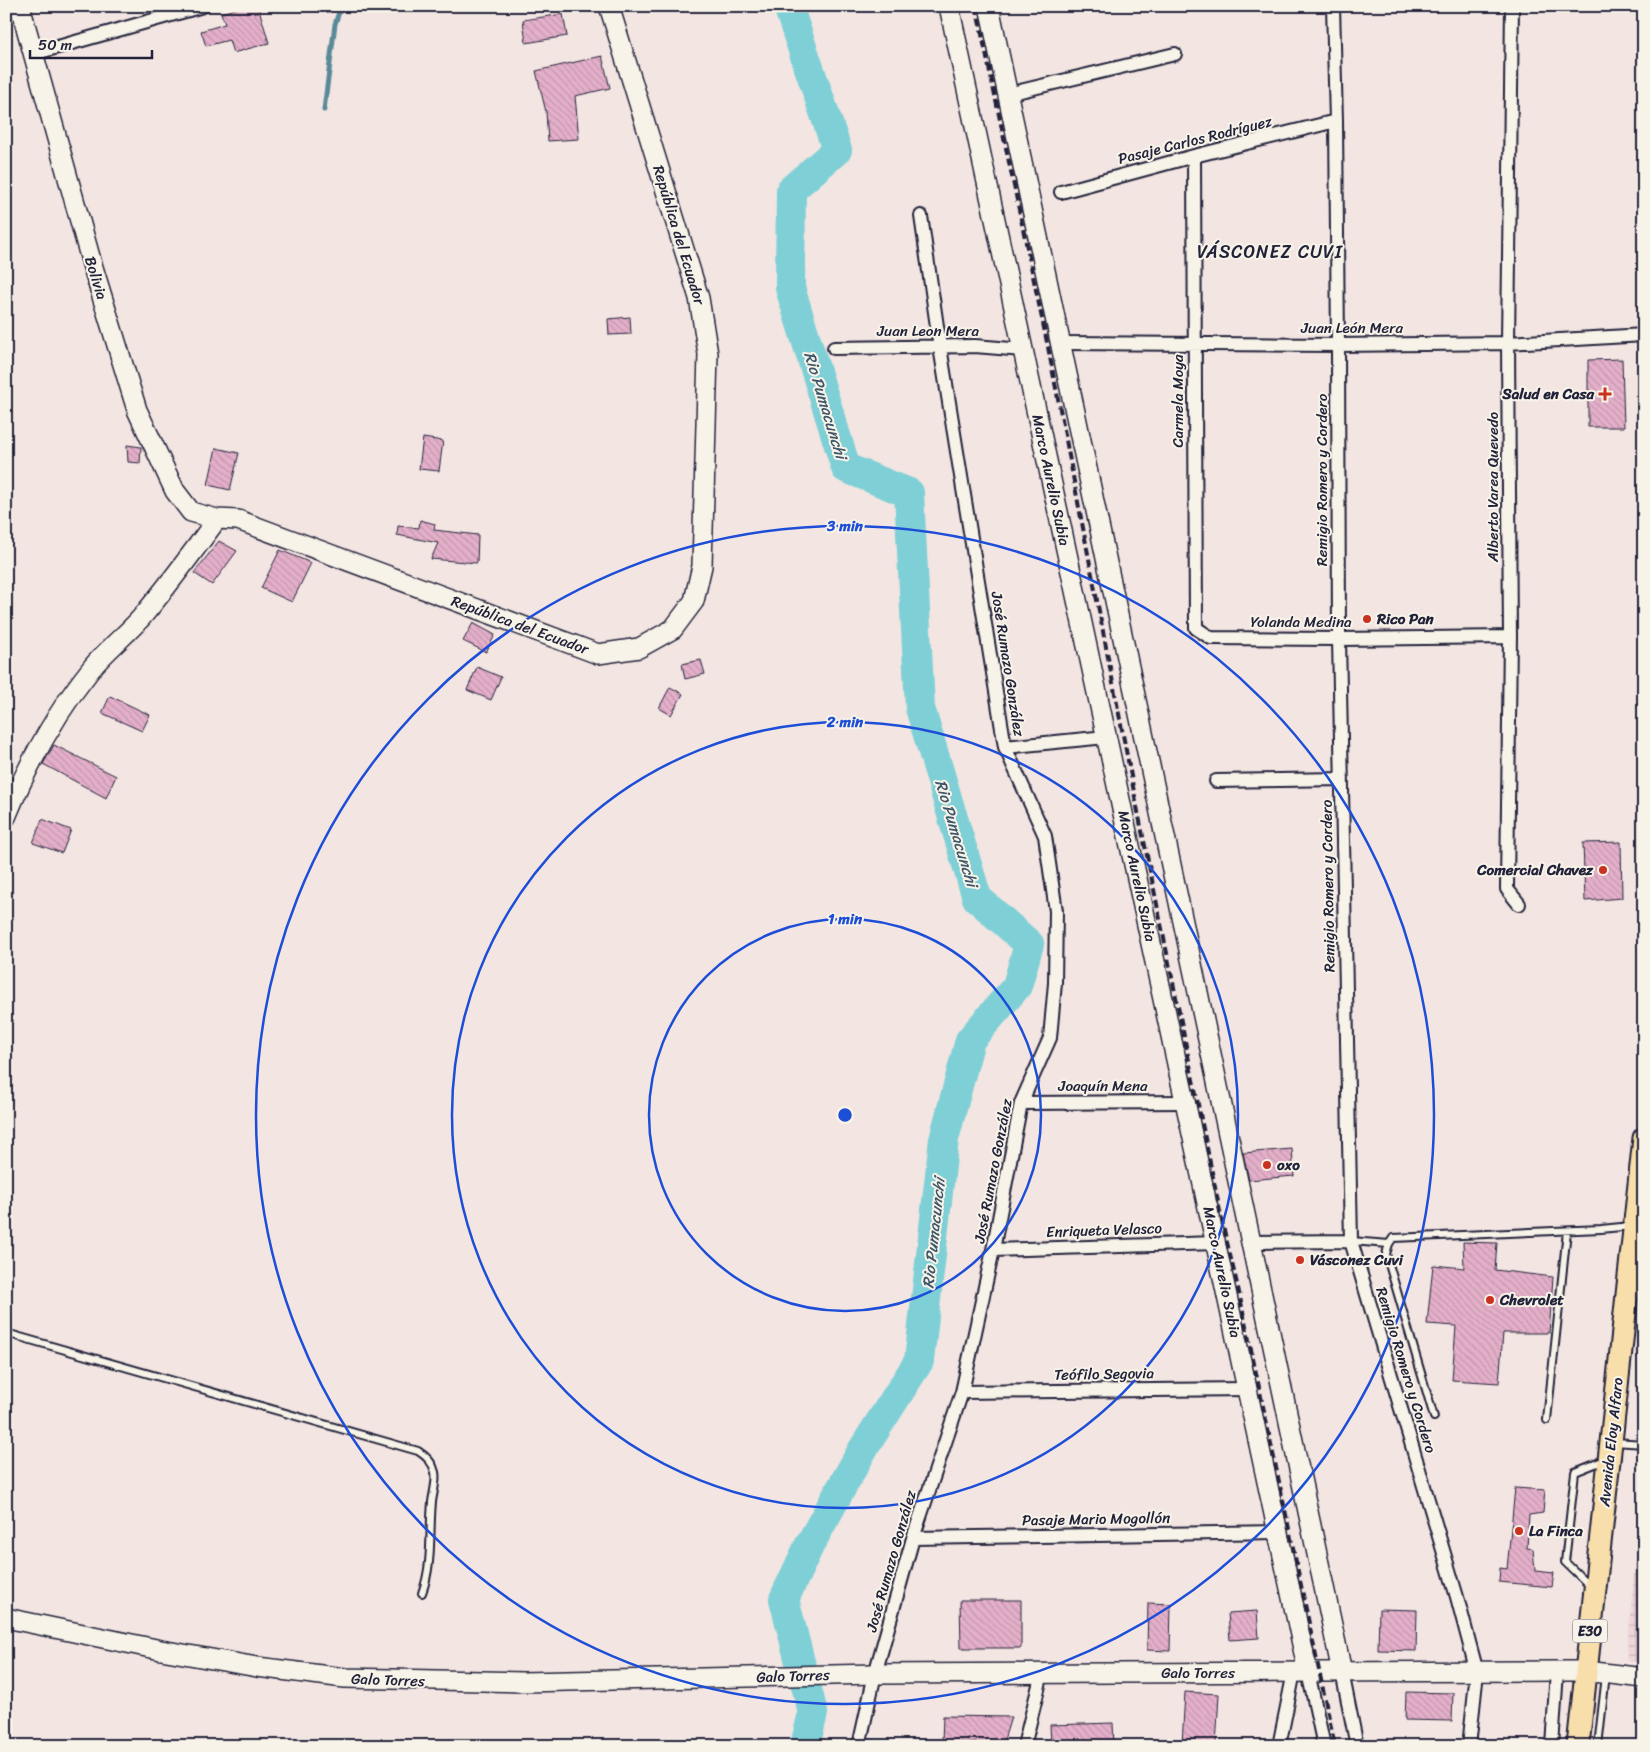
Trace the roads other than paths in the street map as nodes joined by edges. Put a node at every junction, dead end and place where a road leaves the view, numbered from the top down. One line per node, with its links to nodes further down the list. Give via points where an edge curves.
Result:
1 (20, 6): 8 (main road, Bolivia)
2 (203, 6): 8 (street)
3 (609, 6): 23 (main road, República del Ecuador, via 699,298 708,354 702,566 694,601 673,628 639,648 598,654 238,520)
4 (949, 6): 22 (main road, Marco Aurelio Subia)
5 (989, 6): 10 (main road)
6 (1334, 6): 11 (street, Remigio Romero y Cordero)
7 (1512, 6): 17 (street, Alberto Varea Quevedo)
8 (33, 54): 23 (main road, Bolivia, via 137,410 176,491 191,512)
9 (1175, 54): 10 (street)
10 (1008, 94): 16 (main road)
11 (1336, 121): 12 (street, Pasaje Carlos Rodríguez); 19 (street, Remigio Romero y Cordero)
12 (1194, 156): 13 (street, Pasaje Carlos Rodríguez); 18 (street, Carmela Moya)
13 (1061, 192)
14 (921, 216): 20 (street, José Rumazo González)
15 (1644, 335): 17 (street, Juan León Mera)
16 (1060, 343): 18 (street, Juan León Mera); 40 (main road)
17 (1508, 343): 19 (street, Juan León Mera); 24 (street, Alberto Varea Quevedo)
18 (1194, 344): 19 (street, Juan León Mera); 25 (street, Carmela Moya, via 1196,628)
19 (1338, 345): 26 (street, Remigio Romero y Cordero)
20 (940, 347): 21 (street, Juan Leon Mera); 22 (street, Juan Leon Mera); 28 (street, José Rumazo González)
21 (834, 348)
22 (1023, 350): 27 (main road, Marco Aurelio Subia)
23 (217, 519): 31 (main road, via 166,589 92,668 54,720 21,781)
24 (1510, 637): 26 (street, Yolanda Medina); 32 (street, Alberto Varea Quevedo, via 1507,889)
25 (1211, 638): 26 (street, Yolanda Medina)
26 (1339, 639): 29 (street, Remigio Romero y Cordero)
27 (1106, 737): 28 (street); 33 (main road, Marco Aurelio Subia)
28 (1005, 747): 34 (street, José Rumazo González, via 1045,836 1056,911 1050,1038)
29 (1342, 779): 30 (street); 38 (street, Remigio Romero y Cordero)
30 (1216, 781)
31 (6, 817)
32 (1520, 904)
33 (1186, 1102): 34 (street, Joaquín Mena); 39 (main road, Marco Aurelio Subia)
34 (1021, 1103): 42 (street, José Rumazo González)
35 (1644, 1138): 36 (main road, Avenida Eloy Alfaro / E30)
36 (1634, 1226): 37 (lane); 49 (main road, Avenida Eloy Alfaro / E30)
37 (1567, 1231): 41 (lane, via 1393,1238); 47 (lane)
38 (1351, 1241): 40 (street); 41 (lane); 58 (street, Remigio Romero y Cordero)
39 (1216, 1242): 42 (street, Enriqueta Velasco); 44 (main road, Marco Aurelio Subia)
40 (1250, 1242): 57 (main road)
41 (1389, 1244): 46 (lane, via 1386,1254)
42 (993, 1250): 45 (street, José Rumazo González)
43 (6, 1333): 53 (lane, via 418,1451 433,1466 435,1473 429,1569)
44 (1248, 1389): 45 (street, Teófilo Segovia); 50 (main road, Marco Aurelio Subia)
45 (962, 1392): 51 (street, José Rumazo González)
46 (1434, 1417)
47 (1547, 1420)
48 (1644, 1444): 49 (lane)
49 (1610, 1450): 52 (main road, Avenida Eloy Alfaro / E30); 52 (lane, via 1575,1472 1565,1562)
50 (1278, 1532): 51 (street, Pasaje Mario Mogollón); 56 (main road, Marco Aurelio Subia)
51 (913, 1538): 61 (street, José Rumazo González)
52 (1595, 1591): 59 (main road, Avenida Eloy Alfaro / E30)
53 (422, 1593)
54 (6, 1618): 61 (main road, Galo Torres, via 257,1668 345,1678 523,1682)
55 (1558, 1671): 58 (main road, Galo Torres); 59 (main road, Galo Torres); 69 (street)
56 (1301, 1672): 57 (main road, Galo Torres); 60 (main road, Galo Torres); 65 (street); 66 (street, Marco Aurelio Subia)
57 (1342, 1672): 58 (main road, Galo Torres); 67 (street)
58 (1477, 1672): 68 (street, Remigio Romero y Cordero)
59 (1596, 1672): 62 (main road, Galo Torres); 70 (main road, Avenida Eloy Alfaro / E30); 71 (lane)
60 (1042, 1673): 61 (main road, Galo Torres); 64 (street)
61 (876, 1674): 63 (street, José Rumazo González)
62 (1644, 1678)
63 (859, 1746)
64 (1024, 1746)
65 (1278, 1746)
66 (1324, 1746)
67 (1357, 1746)
68 (1469, 1746)
69 (1552, 1746)
70 (1578, 1746)
71 (1598, 1746)

